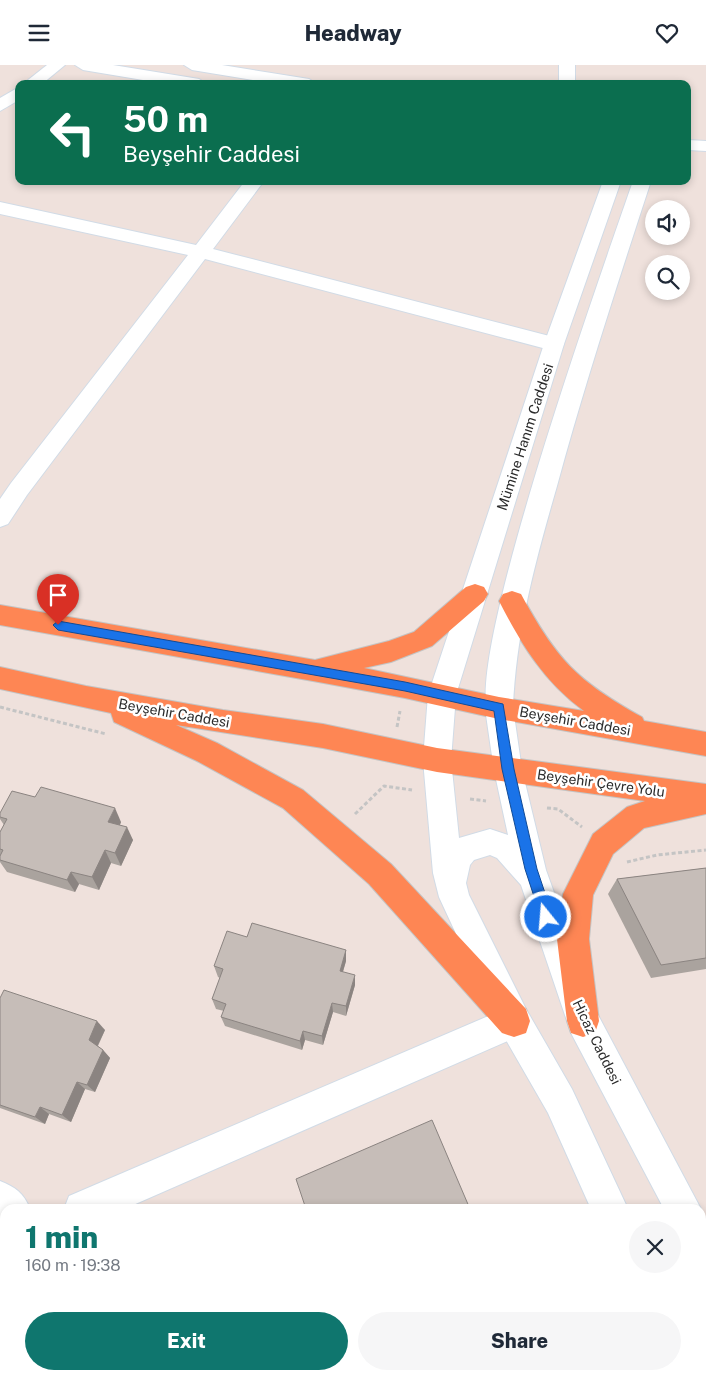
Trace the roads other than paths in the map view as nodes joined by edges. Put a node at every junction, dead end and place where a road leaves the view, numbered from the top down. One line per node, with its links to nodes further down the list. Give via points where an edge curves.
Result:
1 (57, 65): 5 (street)
2 (83, 65): 6 (street)
3 (192, 65): 7 (street)
4 (568, 65): 8 (street)
5 (36, 80)
6 (175, 80)
7 (284, 80)
8 (567, 80)
9 (15, 95): 10 (street)
10 (0, 106)
11 (691, 145): 12 (street)
12 (706, 146)
13 (252, 185): 17 (street)
14 (611, 185): 18 (street, Mümine Hanım Caddesi)
15 (641, 185): 21 (street, via 555,451)
16 (0, 208): 17 (street)
17 (200, 252): 18 (street); 19 (street, via 19,489)
18 (554, 344): 20 (street, Mümine Hanım Caddesi)
19 (0, 519)
20 (475, 594): 23 (highway, via 423,639 390,651); 25 (street, Mümine Hanım Caddesi)
21 (512, 601): 27 (street, Hicaz Caddesi, via 500,679); 28 (highway, via 536,647 560,677 589,701)
22 (0, 615): 23 (highway, Beyşehir Caddesi)
23 (313, 670): 25 (highway, Beyşehir Caddesi)
24 (0, 678): 26 (highway, Beyşehir Caddesi)
25 (442, 695): 27 (highway, Beyşehir Caddesi); 30 (street)
26 (86, 697): 30 (highway, Beyşehir Caddesi, via 393,749); 36 (highway, via 225,761 293,799 380,874)
27 (499, 708): 28 (highway, Beyşehir Caddesi); 31 (street, Hicaz Caddesi)
28 (648, 734): 29 (highway)
29 (706, 744)
30 (437, 760): 31 (highway, Beyşehir Çevre Yolu); 35 (street)
31 (508, 769): 32 (highway, Beyşehir Çevre Yolu); 34 (street, Hicaz Caddesi)
32 (706, 797)
33 (706, 803): 37 (highway, via 637,816 603,844 578,893 573,939)
34 (534, 878): 35 (street, via 507,848 490,842 465,849 458,859); 37 (street, Hicaz Caddesi)
35 (451, 882): 36 (street, via 454,897)
36 (514, 1021): 38 (street); 39 (street, via 560,1101)
37 (583, 1021): 40 (street, Hicaz Caddesi)
38 (93, 1204)
39 (608, 1204)
40 (680, 1204)

